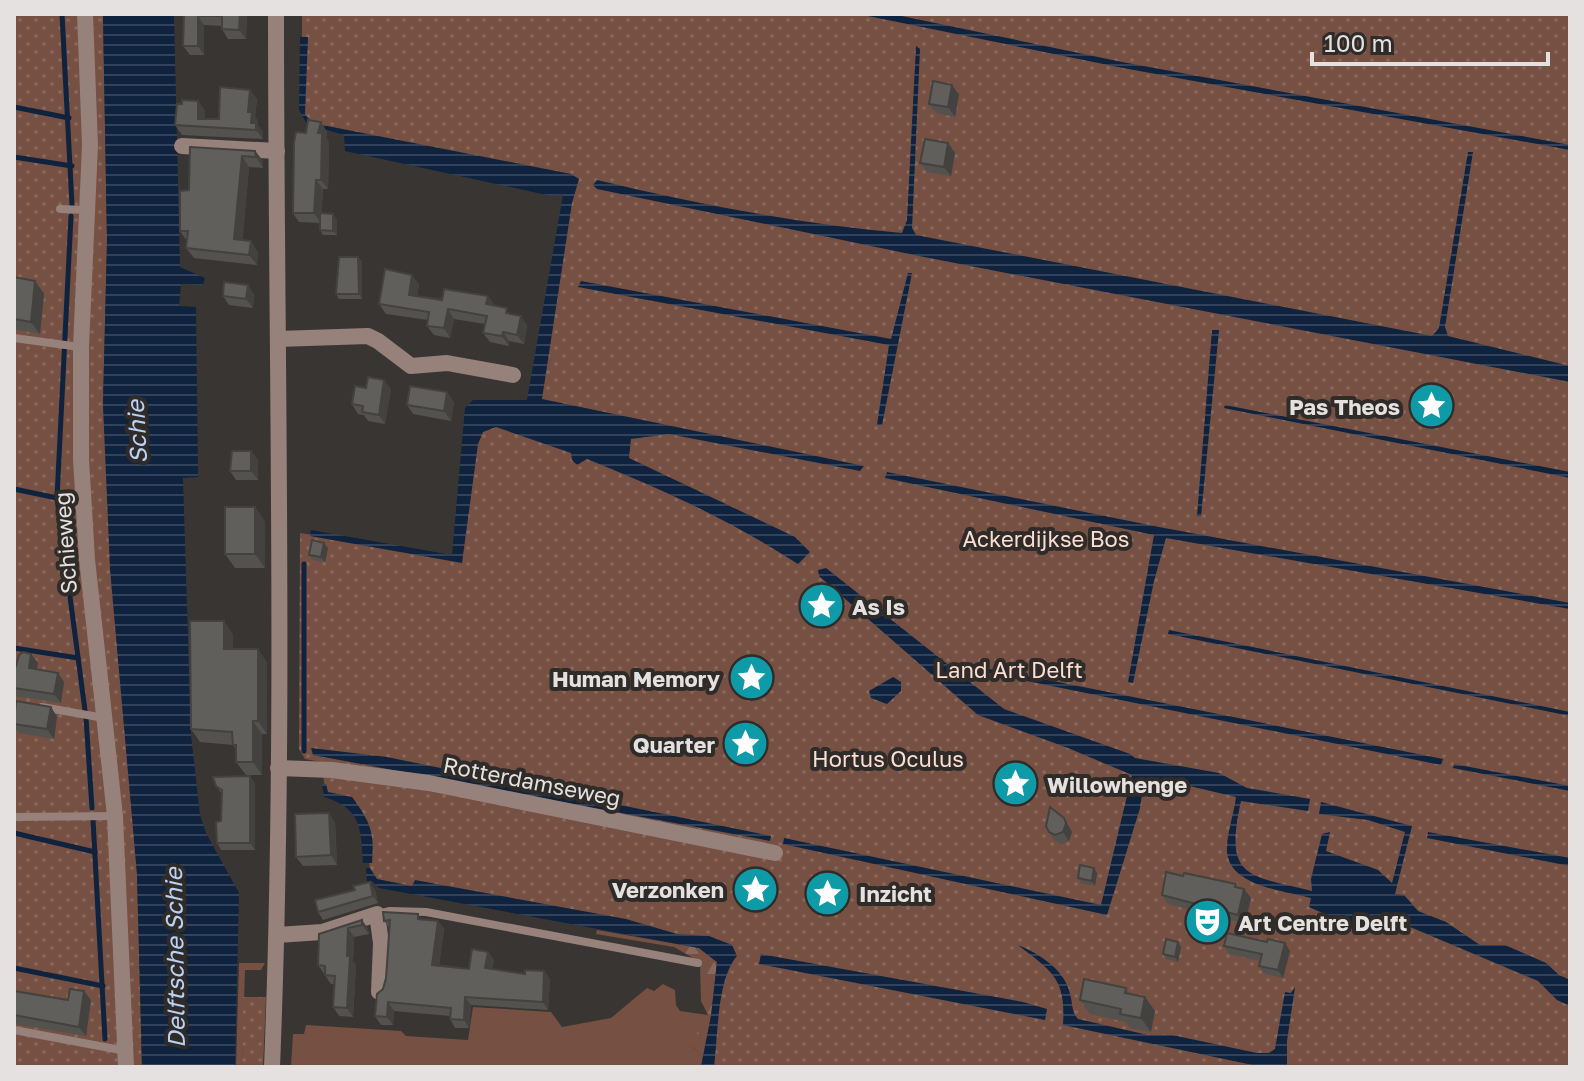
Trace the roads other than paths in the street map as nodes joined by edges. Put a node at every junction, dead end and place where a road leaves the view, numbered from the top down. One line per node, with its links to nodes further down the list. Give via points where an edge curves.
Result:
1 (85, 14): 6 (street, Schieweg)
2 (276, 14): 4 (street)
3 (182, 146): 4 (street)
4 (277, 151): 8 (street)
5 (60, 209): 6 (lane)
6 (87, 210): 9 (street, Schieweg)
7 (14, 338): 9 (lane)
8 (278, 339): 10 (street, via 368,336 411,366 447,363); 13 (street)
9 (77, 348): 12 (street, Schieweg)
10 (513, 375)
11 (29, 704): 12 (lane)
12 (100, 718): 14 (street, Schieweg)
13 (278, 768): 16 (street, Rotterdamseweg, via 429,783); 18 (street)
14 (115, 816): 15 (lane); 22 (street, Schieweg)
15 (14, 817)
16 (775, 853)
17 (377, 914): 18 (street, via 322,932); 19 (lane, via 426,912); 20 (street)
18 (277, 935): 23 (street)
19 (698, 963)
20 (379, 992)
21 (14, 1030): 22 (lane)
22 (126, 1059)
23 (272, 1067)

